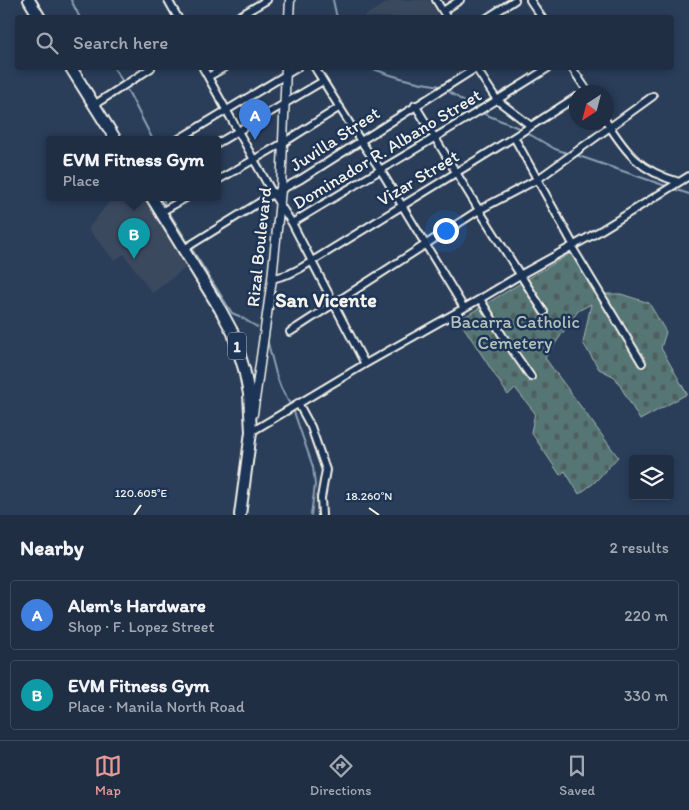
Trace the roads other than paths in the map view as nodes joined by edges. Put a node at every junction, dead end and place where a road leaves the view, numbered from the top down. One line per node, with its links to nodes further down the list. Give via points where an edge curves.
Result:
1 (29, 0): 10 (highway)
2 (168, 0): 11 (street)
3 (267, 0): 12 (street)
4 (290, 0): 13 (main road)
5 (436, 0): 9 (street)
6 (460, 0): 9 (street)
7 (515, 0): 15 (street)
8 (530, 0): 16 (street)
9 (443, 11): 14 (street)
10 (38, 15)
11 (176, 15)
12 (241, 15)
13 (289, 15)
14 (445, 15)
15 (492, 15)
16 (540, 15)
17 (72, 70): 33 (highway)
18 (148, 70): 33 (street)
19 (204, 70): 27 (street)
20 (220, 70): 27 (street)
21 (316, 70): 28 (street)
22 (473, 70): 35 (street, Juvilla Street)
23 (477, 70): 31 (street)
24 (545, 70): 31 (street, Dominador R. Albano Street)
25 (573, 70): 29 (street)
26 (286, 71): 34 (main road, Rizal Boulevard); 37 (street)
27 (208, 77): 37 (street)
28 (324, 81): 34 (street); 36 (street)
29 (582, 85)
30 (653, 96): 38 (street)
31 (497, 100): 39 (street); 45 (street, Dominador R. Albano Street)
32 (569, 101): 39 (street, Vizar Street)
33 (94, 105): 43 (highway)
34 (285, 105): 42 (street); 49 (main road, Rizal Boulevard)
35 (415, 105): 45 (street); 47 (street, Juvilla Street)
36 (340, 107): 47 (street); 49 (street)
37 (228, 110): 42 (street); 44 (street)
38 (614, 119)
39 (531, 126): 46 (street, Vizar Street)
40 (599, 130): 55 (street)
41 (613, 130): 56 (street, via 643,167)
42 (238, 131): 48 (street); 50 (street)
43 (113, 136)
44 (184, 136)
45 (434, 136): 51 (street, Dominador R. Albano Street); 52 (street)
46 (514, 137): 52 (street, Vizar Street); 55 (street)
47 (360, 140): 51 (street); 57 (street, Juvilla Street)
48 (221, 141)
49 (283, 143): 50 (street); 57 (main road, Rizal Boulevard)
50 (253, 158): 54 (street); 58 (street)
51 (380, 169): 62 (street); 65 (street, Dominador R. Albano Street)
52 (456, 172): 62 (street, Vizar Street); 63 (street)
53 (689, 176): 56 (street)
54 (221, 178)
55 (538, 179): 63 (street); 67 (street)
56 (679, 182): 67 (street)
57 (281, 190): 58 (street, Juvilla Street); 61 (main road, Rizal Boulevard)
58 (273, 194): 61 (street); 68 (street, Juvilla Street)
59 (154, 201): 64 (highway, 1)
60 (180, 201): 64 (street)
61 (279, 202): 65 (street); 71 (main road, Rizal Boulevard)
62 (401, 206): 66 (street); 69 (street, Vizar Street)
63 (479, 210): 66 (street); 70 (street)
64 (160, 212): 68 (highway, 1)
65 (292, 223): 69 (street)
66 (425, 244): 73 (street); 74 (street)
67 (573, 246): 70 (street); 77 (street)
68 (184, 249): 81 (highway, 1, via 233,333 249,394)
69 (311, 260): 71 (street, Vizar Street, via 289,274); 73 (street)
70 (520, 275): 72 (street); 75 (street)
71 (272, 279): 81 (main road, Rizal Boulevard)
72 (480, 299): 74 (street); 79 (street)
73 (335, 303): 76 (street); 78 (street)
74 (464, 308): 78 (street)
75 (544, 312)
76 (290, 332)
77 (642, 363)
78 (365, 364): 80 (street)
79 (531, 377)
80 (298, 403): 81 (street); 83 (street, via 311,427 326,470 321,498)
81 (251, 430): 82 (highway, 1)
82 (240, 515)
83 (322, 515)

